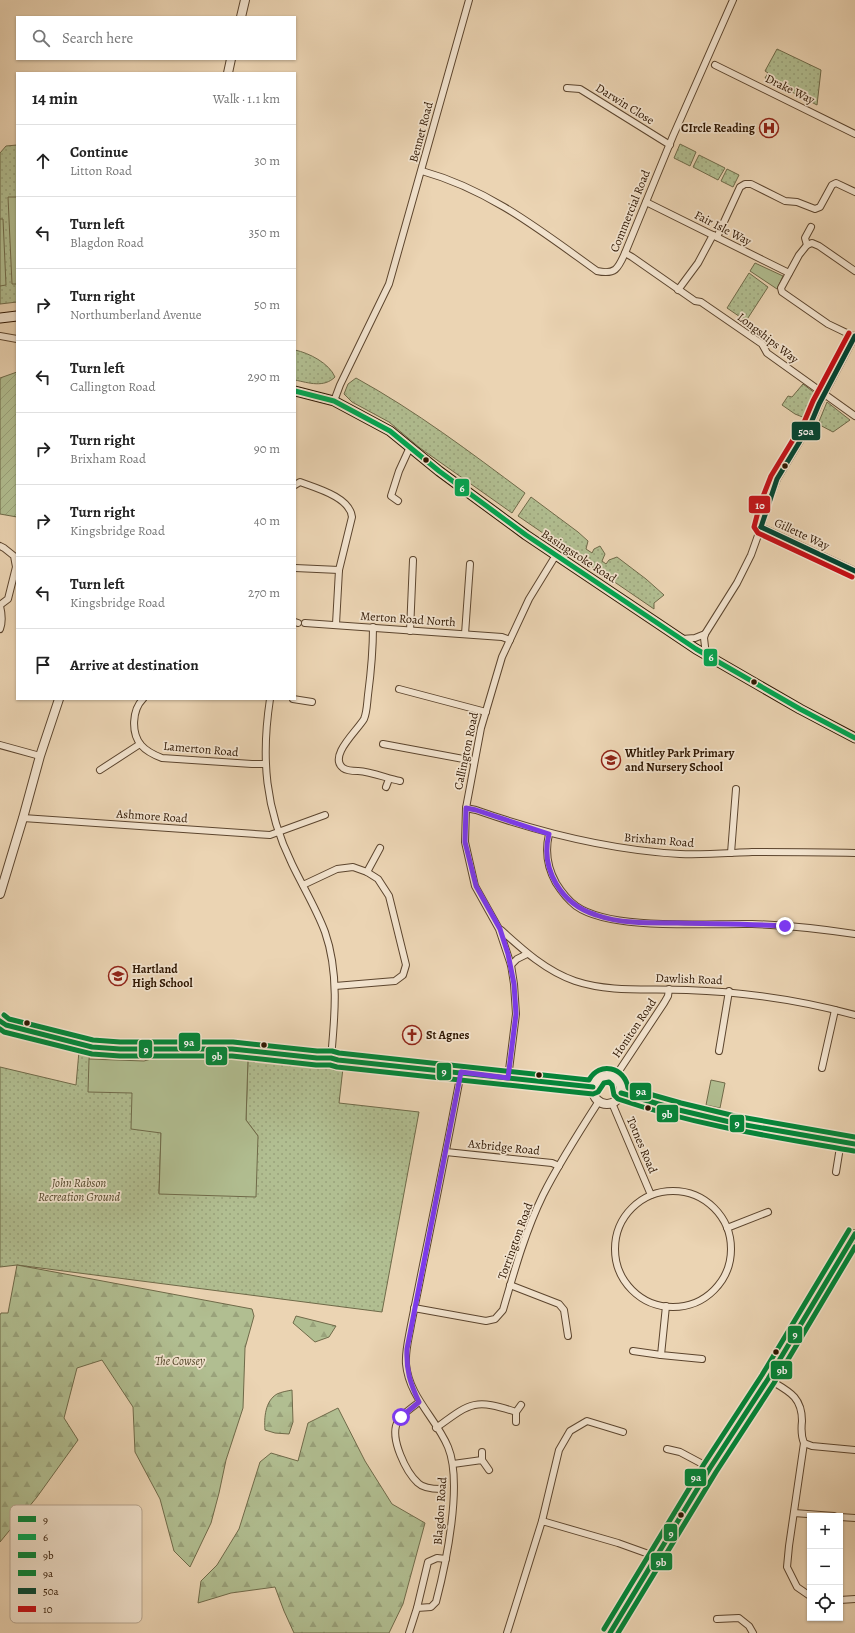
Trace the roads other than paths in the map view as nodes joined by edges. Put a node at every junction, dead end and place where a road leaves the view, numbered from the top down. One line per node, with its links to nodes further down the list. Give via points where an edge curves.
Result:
1 (245, 0): 4 (street)
2 (469, 0): 11 (street, Bennet Road)
3 (733, 0): 10 (street, Commercial Road)
4 (241, 16)
5 (231, 60): 7 (street)
6 (715, 65): 9 (street, Drake Way)
7 (228, 72)
8 (567, 88): 10 (street, Darwin Close, via 580,89)
9 (855, 134)
10 (670, 145): 13 (street, Commercial Road)
11 (422, 171): 17 (street, Commercial Road, via 467,186 497,201 597,271 614,272); 29 (street, Bennet Road, via 389,284)
12 (855, 192): 15 (street, via 836,183 832,185 820,207 810,209 797,202 785,201 752,184 745,184 740,187)
13 (646, 202): 15 (street, Fair Isle Way); 17 (street, Commercial Road)
14 (811, 227): 16 (street, via 805,238)
15 (715, 236): 19 (street, Fair Isle Way); 20 (street)
16 (807, 245): 18 (street, via 812,243 819,246); 19 (street)
17 (625, 254): 20 (street, Longships Way)
18 (855, 271)
19 (789, 273): 24 (street, via 782,284 782,292 828,324)
20 (678, 290): 28 (street, Longships Way, via 701,302 762,344 767,353)
21 (16, 316): 22 (main road)
22 (0, 318)
23 (0, 336): 25 (street)
24 (855, 336): 26 (street)
25 (16, 339)
26 (853, 345): 28 (street)
27 (296, 392): 29 (main road, Basingstoke Road)
28 (825, 395): 30 (street, Longships Way); 34 (street, via 777,479)
29 (334, 401): 31 (main road, Basingstoke Road, via 390,431)
30 (855, 416)
31 (410, 447): 33 (street, via 391,496); 36 (main road, Basingstoke Road)
32 (296, 484): 40 (street, via 300,482 324,490 347,504 352,517)
33 (398, 501)
34 (762, 527): 41 (street, Gillette Way); 49 (street, via 737,583)
35 (0, 546): 42 (street, via 14,556 16,567 8,599)
36 (556, 555): 50 (main road, Basingstoke Road); 51 (street, Callington Road, via 528,599)
37 (413, 560): 47 (street)
38 (470, 564): 48 (street)
39 (296, 568): 40 (street)
40 (339, 570): 44 (street)
41 (855, 571)
42 (0, 605): 46 (street)
43 (299, 623): 44 (street, Merton Road North)
44 (336, 624): 45 (street, Merton Road North)
45 (373, 627): 47 (street, Merton Road North); 68 (street, via 373,660 366,712 360,725 338,755 343,768)
46 (0, 629)
47 (410, 631): 48 (street, Merton Road North)
48 (465, 634): 51 (street, Merton Road North)
49 (705, 634): 50 (street); 52 (street)
50 (682, 639): 52 (main road, Basingstoke Road)
51 (510, 640): 59 (street, Callington Road, via 495,678)
52 (706, 655): 60 (main road, Basingstoke Road)
53 (399, 689): 59 (street)
54 (296, 699): 58 (street)
55 (59, 700): 64 (street)
56 (142, 700): 61 (street, via 135,713 134,728)
57 (270, 700): 66 (street, via 265,728)
58 (312, 702)
59 (486, 712): 65 (street, Callington Road)
60 (855, 738)
61 (140, 744): 66 (street, Lamerton Road, via 150,753 162,758); 67 (street)
62 (383, 744): 65 (street)
63 (0, 745): 64 (street)
64 (40, 756): 74 (street)
65 (474, 761): 72 (street, Callington Road)
66 (265, 764): 75 (street, via 268,797)
67 (100, 770)
68 (389, 778): 69 (street); 70 (street)
69 (400, 781)
70 (386, 787)
71 (736, 789): 78 (street)
72 (466, 808): 76 (street, Brixham Road); 83 (street, Callington Road, via 465,842 476,886)
73 (325, 815): 75 (street, Ashmore Road)
74 (23, 818): 75 (street, Ashmore Road, via 270,835); 82 (street)
75 (278, 832): 81 (street)
76 (549, 834): 78 (street, Brixham Road, via 632,850 680,854); 84 (street, via 546,847 550,873 561,891 576,906 595,915 653,923 765,924)
77 (380, 848): 80 (street)
78 (731, 853): 79 (street, Brixham Road)
79 (855, 853)
80 (367, 872): 81 (street, via 353,867 336,868); 87 (street, via 378,879 389,896 406,965 403,975 395,981)
81 (303, 885): 87 (street, via 325,933)
82 (0, 894)
83 (500, 929): 85 (street, Dawlish Road); 86 (street, Callington Road)
84 (855, 934)
85 (527, 954): 86 (street); 88 (street, Dawlish Road, via 547,968 575,981 606,988)
86 (511, 965): 98 (street, Callington Road, via 516,1014)
87 (335, 986): 94 (street)
88 (669, 989): 89 (street, Dawlish Road); 97 (street, Honiton Road, via 664,1003)
89 (729, 991): 90 (street, Dawlish Road); 93 (street)
90 (835, 1010): 91 (street, Dawlish Road); 95 (street)
91 (855, 1015)
92 (2, 1023): 94 (street, via 92,1048 232,1049)
93 (719, 1051)
94 (331, 1058): 96 (street)
95 (822, 1068)
96 (461, 1072): 98 (street); 105 (street, Blagdon Road)
97 (615, 1077): 99 (street, via 601,1077); 100 (street, via 620,1084)
98 (508, 1078): 99 (street)
99 (593, 1088): 101 (street, via 594,1095)
100 (621, 1093): 102 (street); 103 (street, via 734,1123)
101 (599, 1101): 102 (street, via 605,1104); 106 (street, Torrington Road)
102 (612, 1103): 108 (street, Totnes Road)
103 (841, 1141): 104 (street); 107 (street)
104 (855, 1144)
105 (446, 1152): 106 (street, Axbridge Road, via 552,1163); 114 (street, Blagdon Road)
106 (559, 1166): 112 (street, Torrington Road, via 528,1231)
107 (836, 1172)
108 (651, 1195): 110 (street, via 681,1191 696,1196 720,1216); 113 (street, via 633,1206 621,1223 615,1239 616,1258 622,1276 633,1291 649,1302)
109 (768, 1212): 110 (street)
110 (727, 1228): 113 (street, via 731,1247 725,1275 718,1285 697,1301 683,1306)
111 (855, 1234): 119 (street)
112 (510, 1286): 114 (street, Torrington Road, via 503,1310 495,1319 486,1320); 115 (street, via 559,1304 564,1310)
113 (666, 1306): 117 (street)
114 (414, 1308): 120 (street, Blagdon Road, via 406,1364 411,1385)
115 (568, 1336)
116 (633, 1351): 117 (street)
117 (661, 1355): 118 (street)
118 (702, 1359)
119 (768, 1379): 126 (street, via 789,1391 798,1400 802,1411 801,1436); 132 (street)
120 (419, 1402): 124 (street, Blagdon Road); 134 (street, via 401,1417 396,1425 395,1436 409,1471 419,1484 432,1489)
121 (521, 1405): 122 (street)
122 (516, 1412): 123 (street); 124 (street, via 494,1404 477,1404 463,1408)
123 (516, 1422)
124 (436, 1428): 131 (street, Blagdon Road, via 448,1446)
125 (623, 1432): 139 (street, via 587,1420 570,1431 559,1450)
126 (804, 1443): 128 (street); 135 (street)
127 (667, 1449): 132 (street, via 680,1452)
128 (855, 1450)
129 (482, 1452): 130 (street)
130 (482, 1460): 131 (street); 133 (street)
131 (453, 1464): 141 (street, Blagdon Road, via 454,1489)
132 (710, 1468): 140 (street)
133 (489, 1470)
134 (442, 1489)
135 (794, 1513): 136 (street); 142 (street, via 787,1566 796,1587)
136 (807, 1514)
137 (843, 1516): 138 (street)
138 (855, 1518)
139 (542, 1520): 140 (street); 148 (street)
140 (657, 1557): 149 (street)
141 (446, 1559): 145 (street, Blagdon Road, via 436,1602 431,1608); 145 (street, Blagdon Road, via 437,1558 428,1562)
142 (807, 1594)
143 (855, 1599): 144 (street)
144 (843, 1600)
145 (417, 1608): 147 (street, Blagdon Road)
146 (717, 1619): 150 (street, via 739,1618)
147 (409, 1633)
148 (507, 1633)
149 (610, 1633)
150 (753, 1633)

